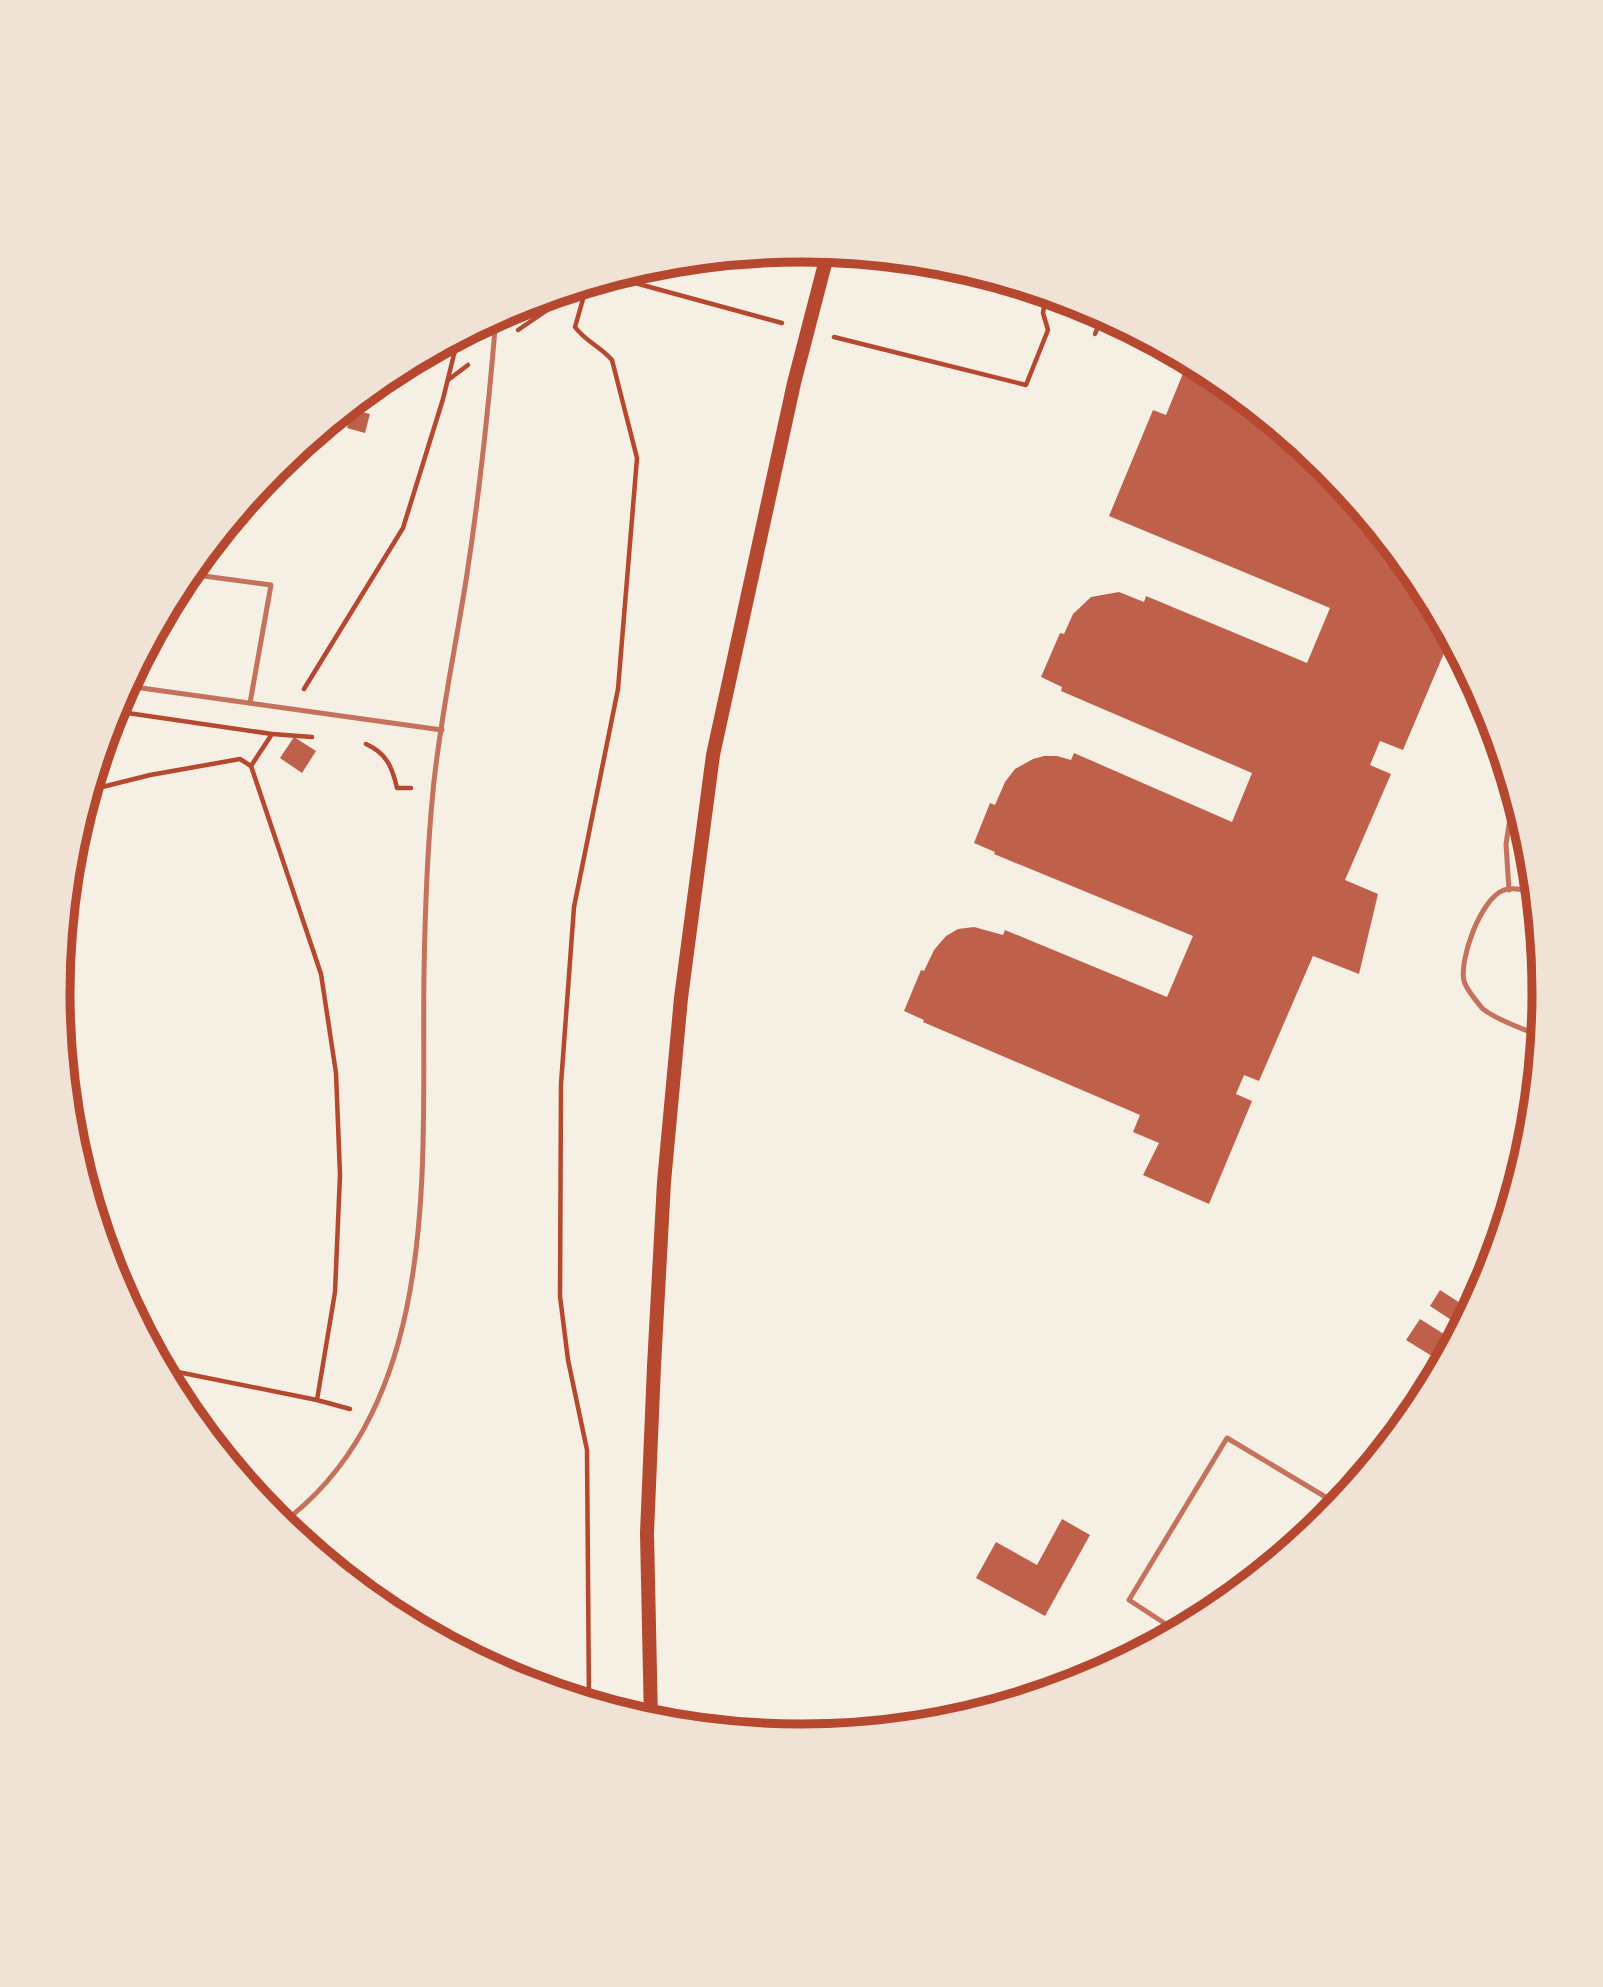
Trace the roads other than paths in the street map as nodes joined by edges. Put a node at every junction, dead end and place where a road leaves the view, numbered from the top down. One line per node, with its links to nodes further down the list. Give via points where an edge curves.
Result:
1 (825, 263): 14 (main road, via 794,383 713,755 681,998 664,1182 652,1394 647,1533)
2 (495, 330): 6 (lane, via 468,570)
3 (201, 576): 5 (lane, via 271,585)
4 (138, 687): 5 (lane)
5 (250, 703): 6 (lane)
6 (442, 730): 12 (lane, via 428,857 425,1082 408,1310 372,1415 313,1498)
7 (1511, 815): 8 (lane, via 1506,844)
8 (1509, 890): 9 (lane); 10 (lane, via 1493,897 1478,920 1464,955 1464,982 1483,1009)
9 (1526, 890)
10 (1531, 1032)
11 (1330, 1499): 13 (lane, via 1227,1438 1129,1600)
12 (290, 1517)
13 (1169, 1626)
14 (651, 1709)

